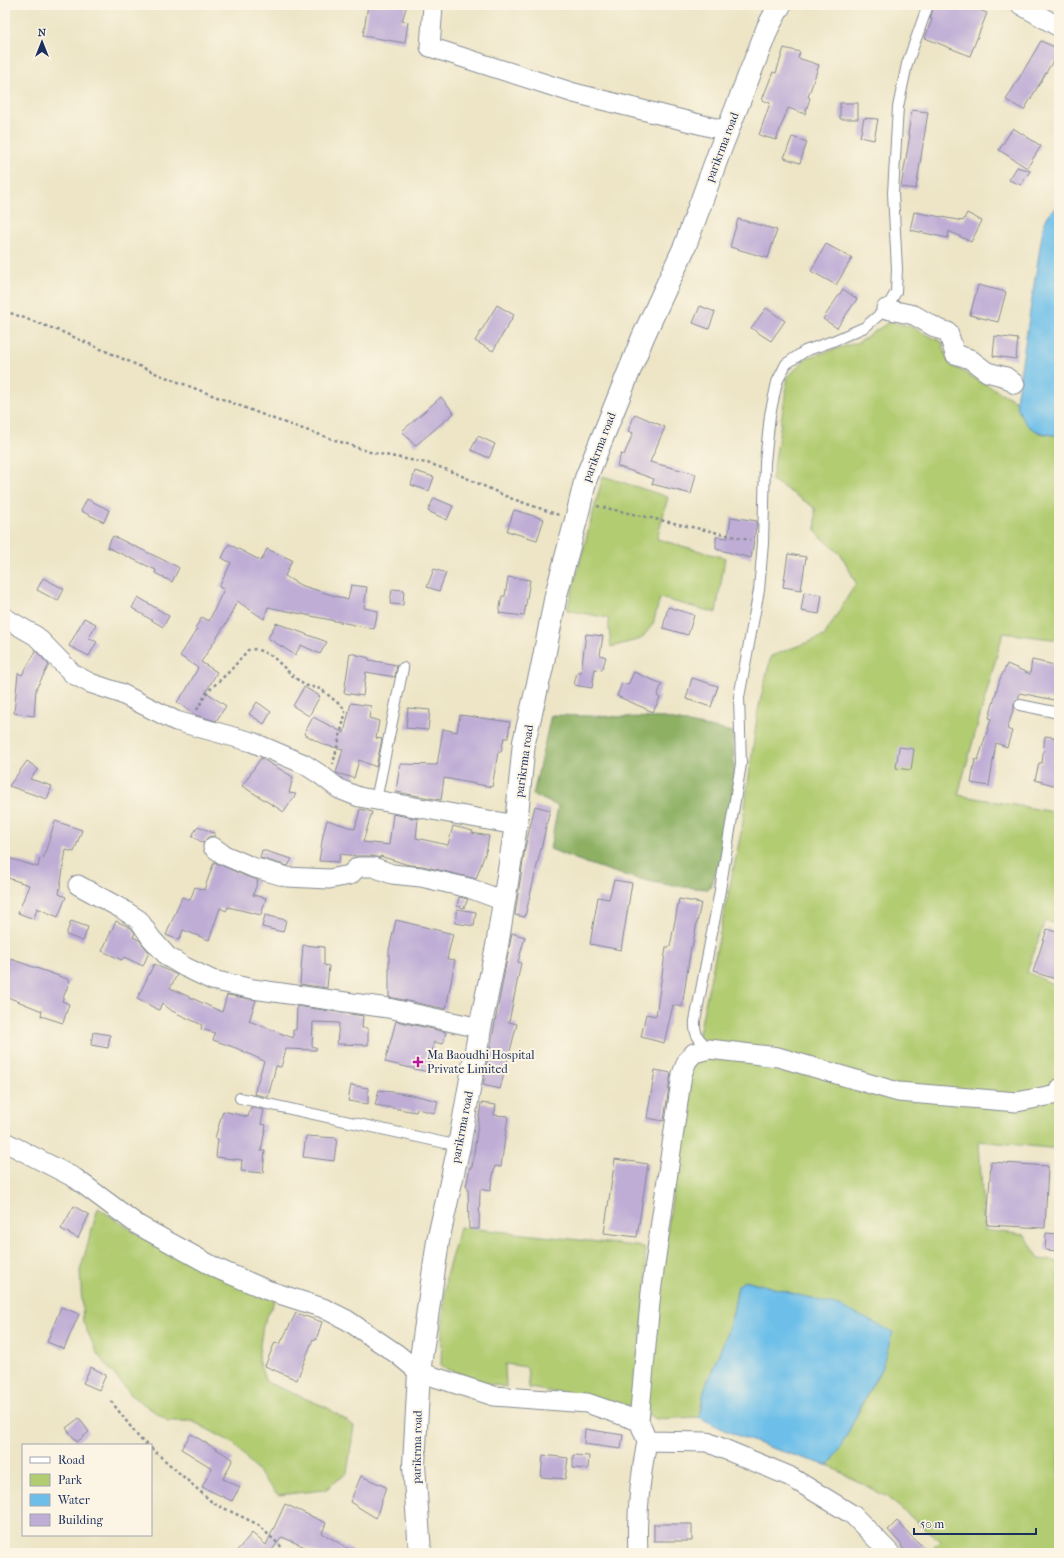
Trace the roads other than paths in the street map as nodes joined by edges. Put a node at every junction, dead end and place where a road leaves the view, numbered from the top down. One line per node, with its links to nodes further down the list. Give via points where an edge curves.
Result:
1 (433, 5): 6 (street, via 430,47 574,93)
2 (780, 5): 6 (street, parikrma road, via 768,27)
3 (928, 5): 7 (lane, via 907,64 898,107 893,193 896,292)
4 (1021, 5): 5 (street)
5 (1059, 27)
6 (727, 131): 14 (street, parikrma road, via 685,246 643,337 586,478 556,595 524,742)
7 (886, 309): 8 (street, via 914,315 948,332 955,354 970,359 986,372 1006,377); 19 (lane, via 865,327 805,351 786,364 777,382 770,415 765,462 759,590 739,697 741,764 695,1021 694,1031)
8 (1015, 384)
9 (5, 618): 13 (street, via 36,636 73,674 90,684 120,693 176,721 252,742 304,764 339,789)
10 (403, 668): 13 (lane)
11 (1020, 705): 12 (lane)
12 (1059, 713)
13 (376, 800): 14 (street)
14 (516, 825): 17 (street, parikrma road)
15 (213, 847): 17 (street, via 224,855 252,867 287,877 329,879 350,875 358,867 373,867 392,874 421,877 469,888)
16 (78, 885): 18 (street, via 140,920 151,938 168,957 212,980 253,989 388,1008)
17 (504, 901): 18 (street, parikrma road)
18 (480, 1028): 23 (street, parikrma road)
19 (709, 1049): 20 (street, via 778,1057 898,1092 1017,1102); 25 (street, via 694,1053 687,1061 682,1074 651,1292)
20 (1058, 1094)
21 (240, 1098): 23 (lane)
22 (5, 1142): 24 (street, via 75,1178 138,1226 218,1269 266,1290 323,1308 347,1320)
23 (459, 1146): 24 (street, parikrma road, via 438,1241)
24 (419, 1372): 25 (street, via 494,1396 587,1403); 27 (street, parikrma road, via 414,1465)
25 (639, 1420): 26 (street)
26 (647, 1440): 28 (street, via 640,1481); 29 (street, via 706,1442 789,1476 854,1515)
27 (420, 1553)
28 (638, 1553)
29 (890, 1553)

